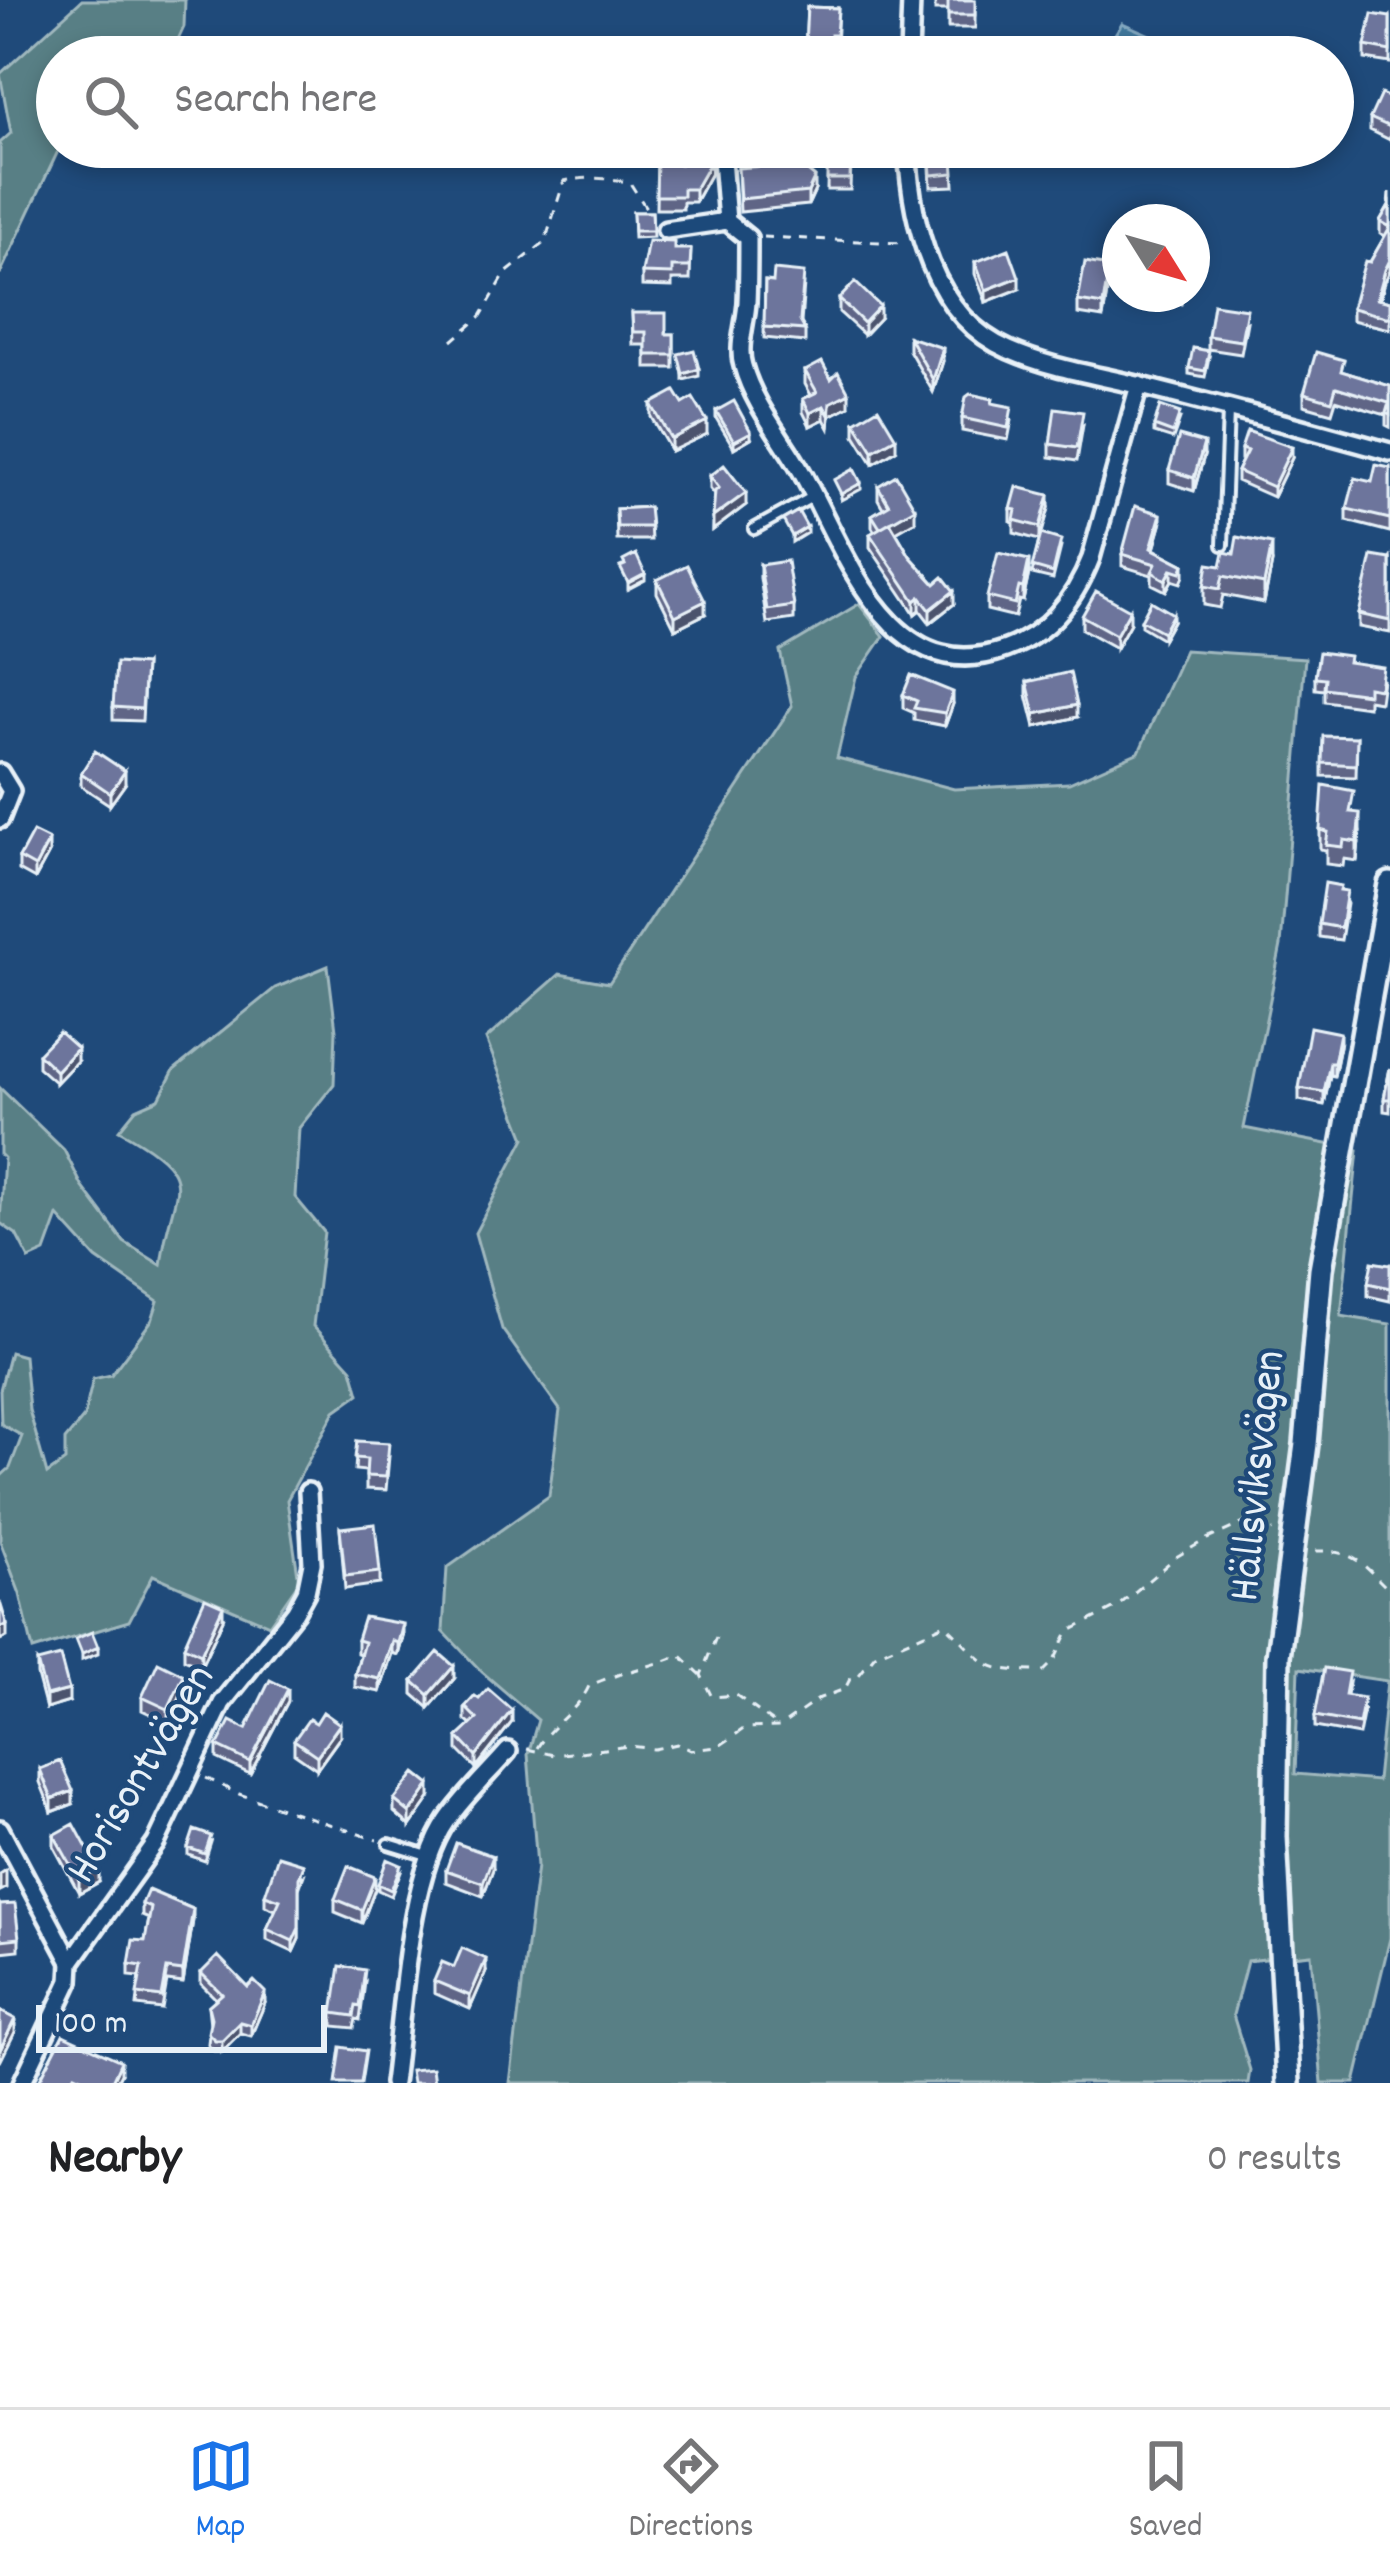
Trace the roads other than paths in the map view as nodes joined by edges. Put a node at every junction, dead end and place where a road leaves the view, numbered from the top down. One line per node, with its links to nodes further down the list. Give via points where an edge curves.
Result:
1 (911, 0): 2 (street)
2 (910, 36)
3 (723, 168): 5 (street)
4 (909, 168): 7 (street, via 923,246 972,324 1004,349)
5 (727, 221): 6 (street); 10 (street, via 748,238 743,367)
6 (666, 230)
7 (1139, 385): 8 (street); 10 (street, via 1080,585 1034,636 1004,650 954,658 907,638 867,592)
8 (1228, 411): 9 (street); 12 (lane)
9 (1390, 452)
10 (815, 496): 11 (lane)
11 (754, 529)
12 (1223, 545)
13 (0, 773): 14 (street, via 11,790)
14 (0, 819)
15 (1390, 884): 24 (street, Hällsviksvägen, via 1321,1269 1300,1543 1278,1656 1277,1906)
16 (308, 1492): 21 (street, Horisontvägen, via 306,1592 222,1703 156,1843)
17 (508, 1751): 20 (street, via 446,1822)
18 (0, 1829): 21 (street)
19 (389, 1844): 20 (lane)
20 (429, 1856): 23 (street)
21 (71, 1962): 22 (street, Horisontvägen, via 70,1981)
22 (22, 2083)
23 (393, 2083)
24 (1288, 2083)

